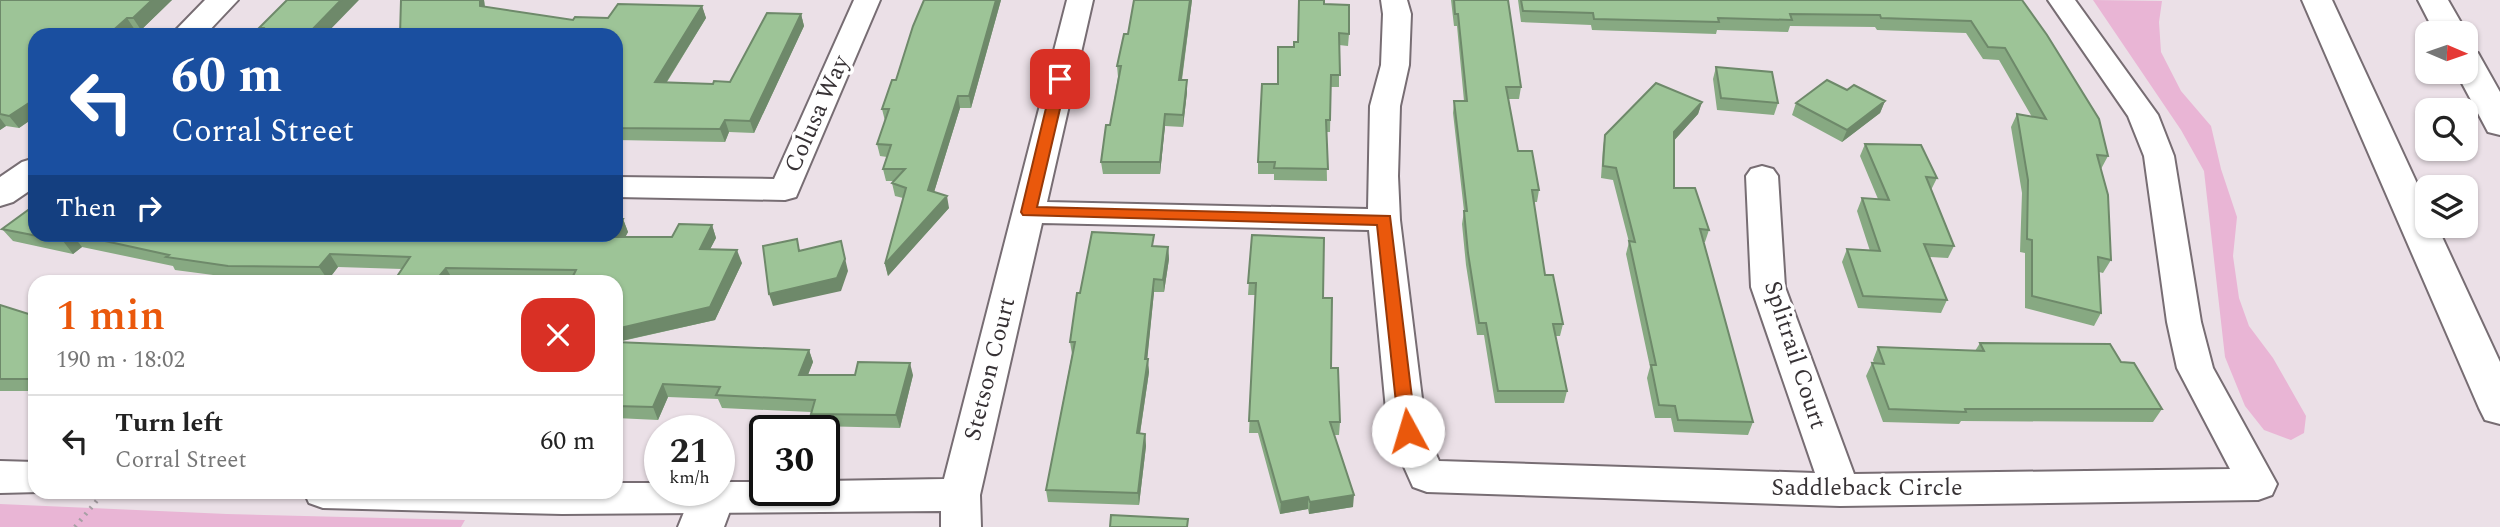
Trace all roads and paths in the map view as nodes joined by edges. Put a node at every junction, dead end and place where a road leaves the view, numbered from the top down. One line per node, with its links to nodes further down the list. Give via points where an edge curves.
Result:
1 (223, 0): 9 (main road)
2 (867, 0): 14 (street, Colusa Way, via 785,190)
3 (1080, 0): 16 (street, Stetson Court)
4 (1394, 0): 17 (street, Saddleback Circle, via 1395,65 1384,117)
5 (2061, 0): 21 (street, Saddleback Circle, via 2143,116 2160,156 2195,368 2258,484)
6 (2317, 0): 18 (main road)
7 (2433, 0): 8 (main road)
8 (2444, 21)
9 (194, 28)
10 (2478, 83): 11 (main road)
11 (2500, 124)
12 (28, 175): 15 (main road)
13 (1762, 176): 21 (street, Splitrail Court, via 1769,287)
14 (623, 187)
15 (0, 194)
16 (1028, 212): 17 (street); 24 (street, Stetson Court)
17 (1384, 220): 21 (street, Saddleback Circle, via 1408,431 1427,476)
18 (2500, 408)
19 (0, 477): 20 (street)
20 (28, 478)
21 (1840, 491)
22 (98, 499): 26 (path)
23 (470, 499): 25 (street)
24 (960, 511): 25 (street)
25 (706, 514)
26 (75, 527)

